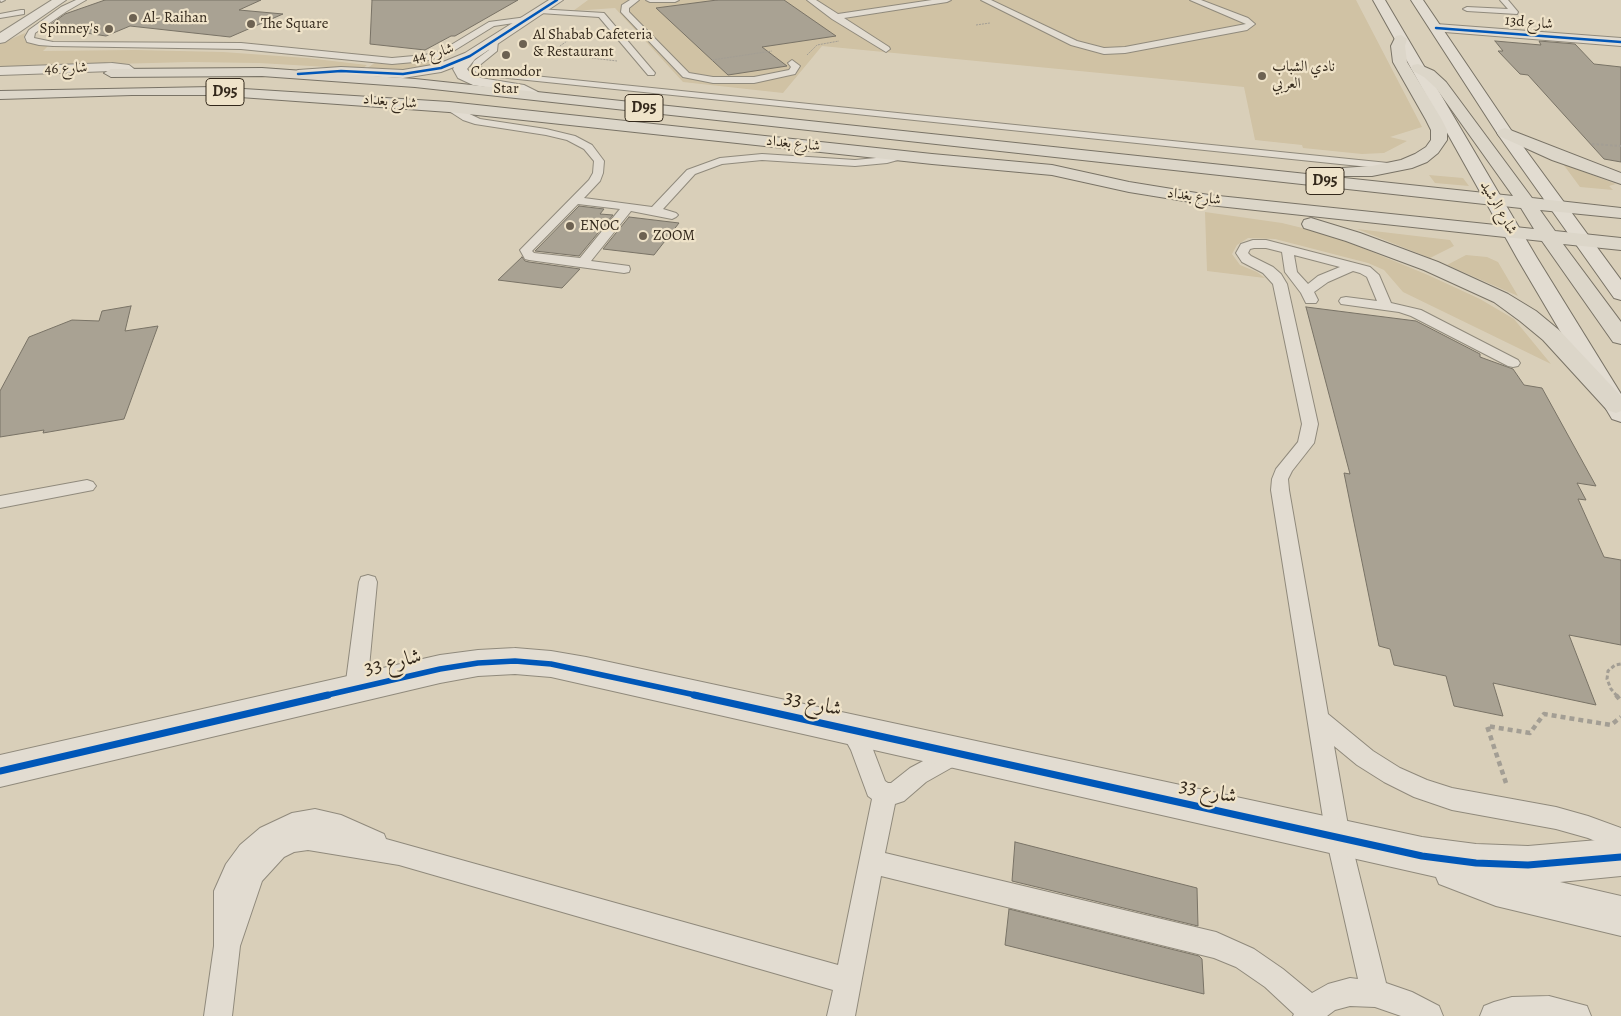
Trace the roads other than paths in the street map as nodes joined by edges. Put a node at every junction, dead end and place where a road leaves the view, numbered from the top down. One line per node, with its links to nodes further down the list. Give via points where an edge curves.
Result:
1 (42, 0): 18 (street)
2 (60, 0): 25 (street)
3 (82, 0): 22 (lane, via 32,32 30,40 53,44 241,46 392,61 444,53 492,24)
4 (636, 0): 31 (lane, via 626,7 625,12 686,75 713,80 747,80 792,72)
5 (650, 0): 6 (lane)
6 (676, 0)
7 (811, 0): 20 (lane)
8 (947, 0): 20 (lane)
9 (985, 0): 10 (lane, via 1074,44 1104,51 1228,32 1251,24)
10 (1194, 0)
11 (1379, 0): 26 (street, شارع الرشيد)
12 (1417, 0): 24 (street)
13 (1460, 0): 17 (lane)
14 (1504, 0): 17 (lane, via 1514,12)
15 (556, 1): 16 (street, شارع 44)
16 (539, 5): 22 (street, شارع 44); 35 (lane, via 601,15)
17 (1467, 9): 21 (lane)
18 (21, 12): 19 (lane); 23 (street)
19 (0, 16)
20 (835, 17): 29 (lane)
21 (1473, 17)
22 (526, 19): 27 (street, شارع 44)
23 (0, 25)
24 (1436, 28): 28 (street, 13d شارع, via 1482,28); 43 (street)
25 (0, 39)
26 (1401, 39): 32 (street, شارع الرشيد); 46 (main road, via 1398,46 1400,62 1439,130 1439,140 1421,158)
27 (494, 41): 30 (street, شارع 44); 40 (lane, via 492,51 476,64 482,73)
28 (1621, 42)
29 (886, 49)
30 (470, 56): 36 (street, شارع 44, via 441,68 413,74 341,71); 39 (street, شارع 44, via 460,69 467,78 519,88)
31 (794, 64)
32 (1418, 68): 51 (street, شارع الرشيد); 52 (main road, via 1436,80)
33 (0, 71): 34 (street, شارع 46, via 112,67)
34 (131, 72): 36 (main road, شارع بغداد / D95); 37 (main road, شارع بغداد / D95)
35 (651, 73)
36 (298, 74): 39 (main road, شارع بغداد / D95)
37 (0, 78)
38 (0, 95): 42 (main road, شارع بغداد / D95, via 132,90 212,91)
39 (533, 95): 41 (main road, شارع بغداد / D95)
40 (771, 102): 41 (main road, via 733,109); 46 (lane)
41 (630, 106): 45 (main road, شارع بغداد / D95)
42 (449, 107): 44 (main road, شارع بغداد / D95); 49 (lane, via 478,122 559,134 588,147 599,161 598,173)
43 (1505, 133): 48 (main road); 53 (street)
44 (901, 156): 47 (main road, شارع بغداد / D95); 55 (lane, via 855,163 762,157 720,161 691,172)
45 (1156, 162): 46 (main road, via 1321,172); 51 (main road, شارع بغداد / D95)
46 (1398, 167)
47 (1052, 170): 50 (main road, شارع بغداد / D95); 60 (main road)
48 (1621, 179)
49 (576, 200): 54 (lane); 66 (lane, via 526,250 526,254 534,258)
50 (1210, 200): 60 (main road, شارع بغداد / D95); 74 (main road, via 1353,237 1431,266 1501,298 1551,336)
51 (1493, 200): 52 (main road, شارع بغداد / D95); 60 (street, شارع الرشيد)
52 (1527, 203): 53 (main road, شارع بغداد / D95); 58 (main road)
53 (1558, 207): 56 (main road, D95); 59 (street)
54 (627, 208): 55 (lane); 66 (lane)
55 (652, 210): 57 (lane)
56 (1621, 213)
57 (672, 215)
58 (1537, 220): 59 (main road); 60 (main road); 62 (main road)
59 (1570, 223): 61 (main road); 63 (street)
60 (1508, 225): 62 (main road, شارع بغداد / D95); 74 (street, شارع الرشيد)
61 (1621, 229)
62 (1549, 237): 63 (main road, شارع بغداد / D95); 72 (main road)
63 (1582, 240): 64 (main road, D95); 69 (street)
64 (1621, 244)
65 (1288, 250): 67 (lane); 67 (lane, via 1292,272 1309,296 1324,279); 79 (lane, via 1253,244 1245,247 1242,253 1246,259 1268,270 1280,284 1310,424 1306,443 1284,469 1280,490)
66 (580, 263): 68 (lane)
67 (1354, 266): 71 (lane, via 1373,275)
68 (624, 269)
69 (1621, 294)
70 (1346, 301): 71 (lane)
71 (1386, 306): 73 (lane, via 1416,313)
72 (1621, 338)
73 (1513, 363)
74 (1618, 410)
75 (87, 486): 76 (lane)
76 (0, 502)
77 (368, 582): 78 (lane)
78 (356, 689): 80 (street, شارع 33, via 478,663 533,662); 82 (street, شارع 33)
79 (1318, 719): 84 (lane); 85 (lane, via 1365,758 1422,789 1452,799 1556,818)
80 (851, 730): 81 (street, شارع 33); 83 (lane, via 876,788)
81 (956, 753): 83 (lane, via 918,775 896,793); 84 (street, شارع 33)
82 (0, 771)
83 (885, 794): 88 (lane)
84 (1338, 837): 86 (street, شارع 33); 91 (lane)
85 (1621, 840)
86 (1422, 856): 87 (street, شارع 33, via 1528,865); 89 (street, شارع 33, via 1496,886)
87 (1621, 856)
88 (872, 862): 90 (lane); 92 (lane, via 1216,945 1245,958 1274,978)
89 (1621, 916)
90 (848, 981): 93 (lane, via 399,853 308,838 275,849 252,874 227,946); 94 (lane)
91 (1375, 993): 92 (lane, via 1350,992 1328,998); 95 (lane)
92 (1309, 1013)
93 (218, 1016)
94 (841, 1016)
95 (1429, 1016)
96 (1494, 1016): 97 (lane, via 1512,1011 1549,1010)
97 (1577, 1016)

